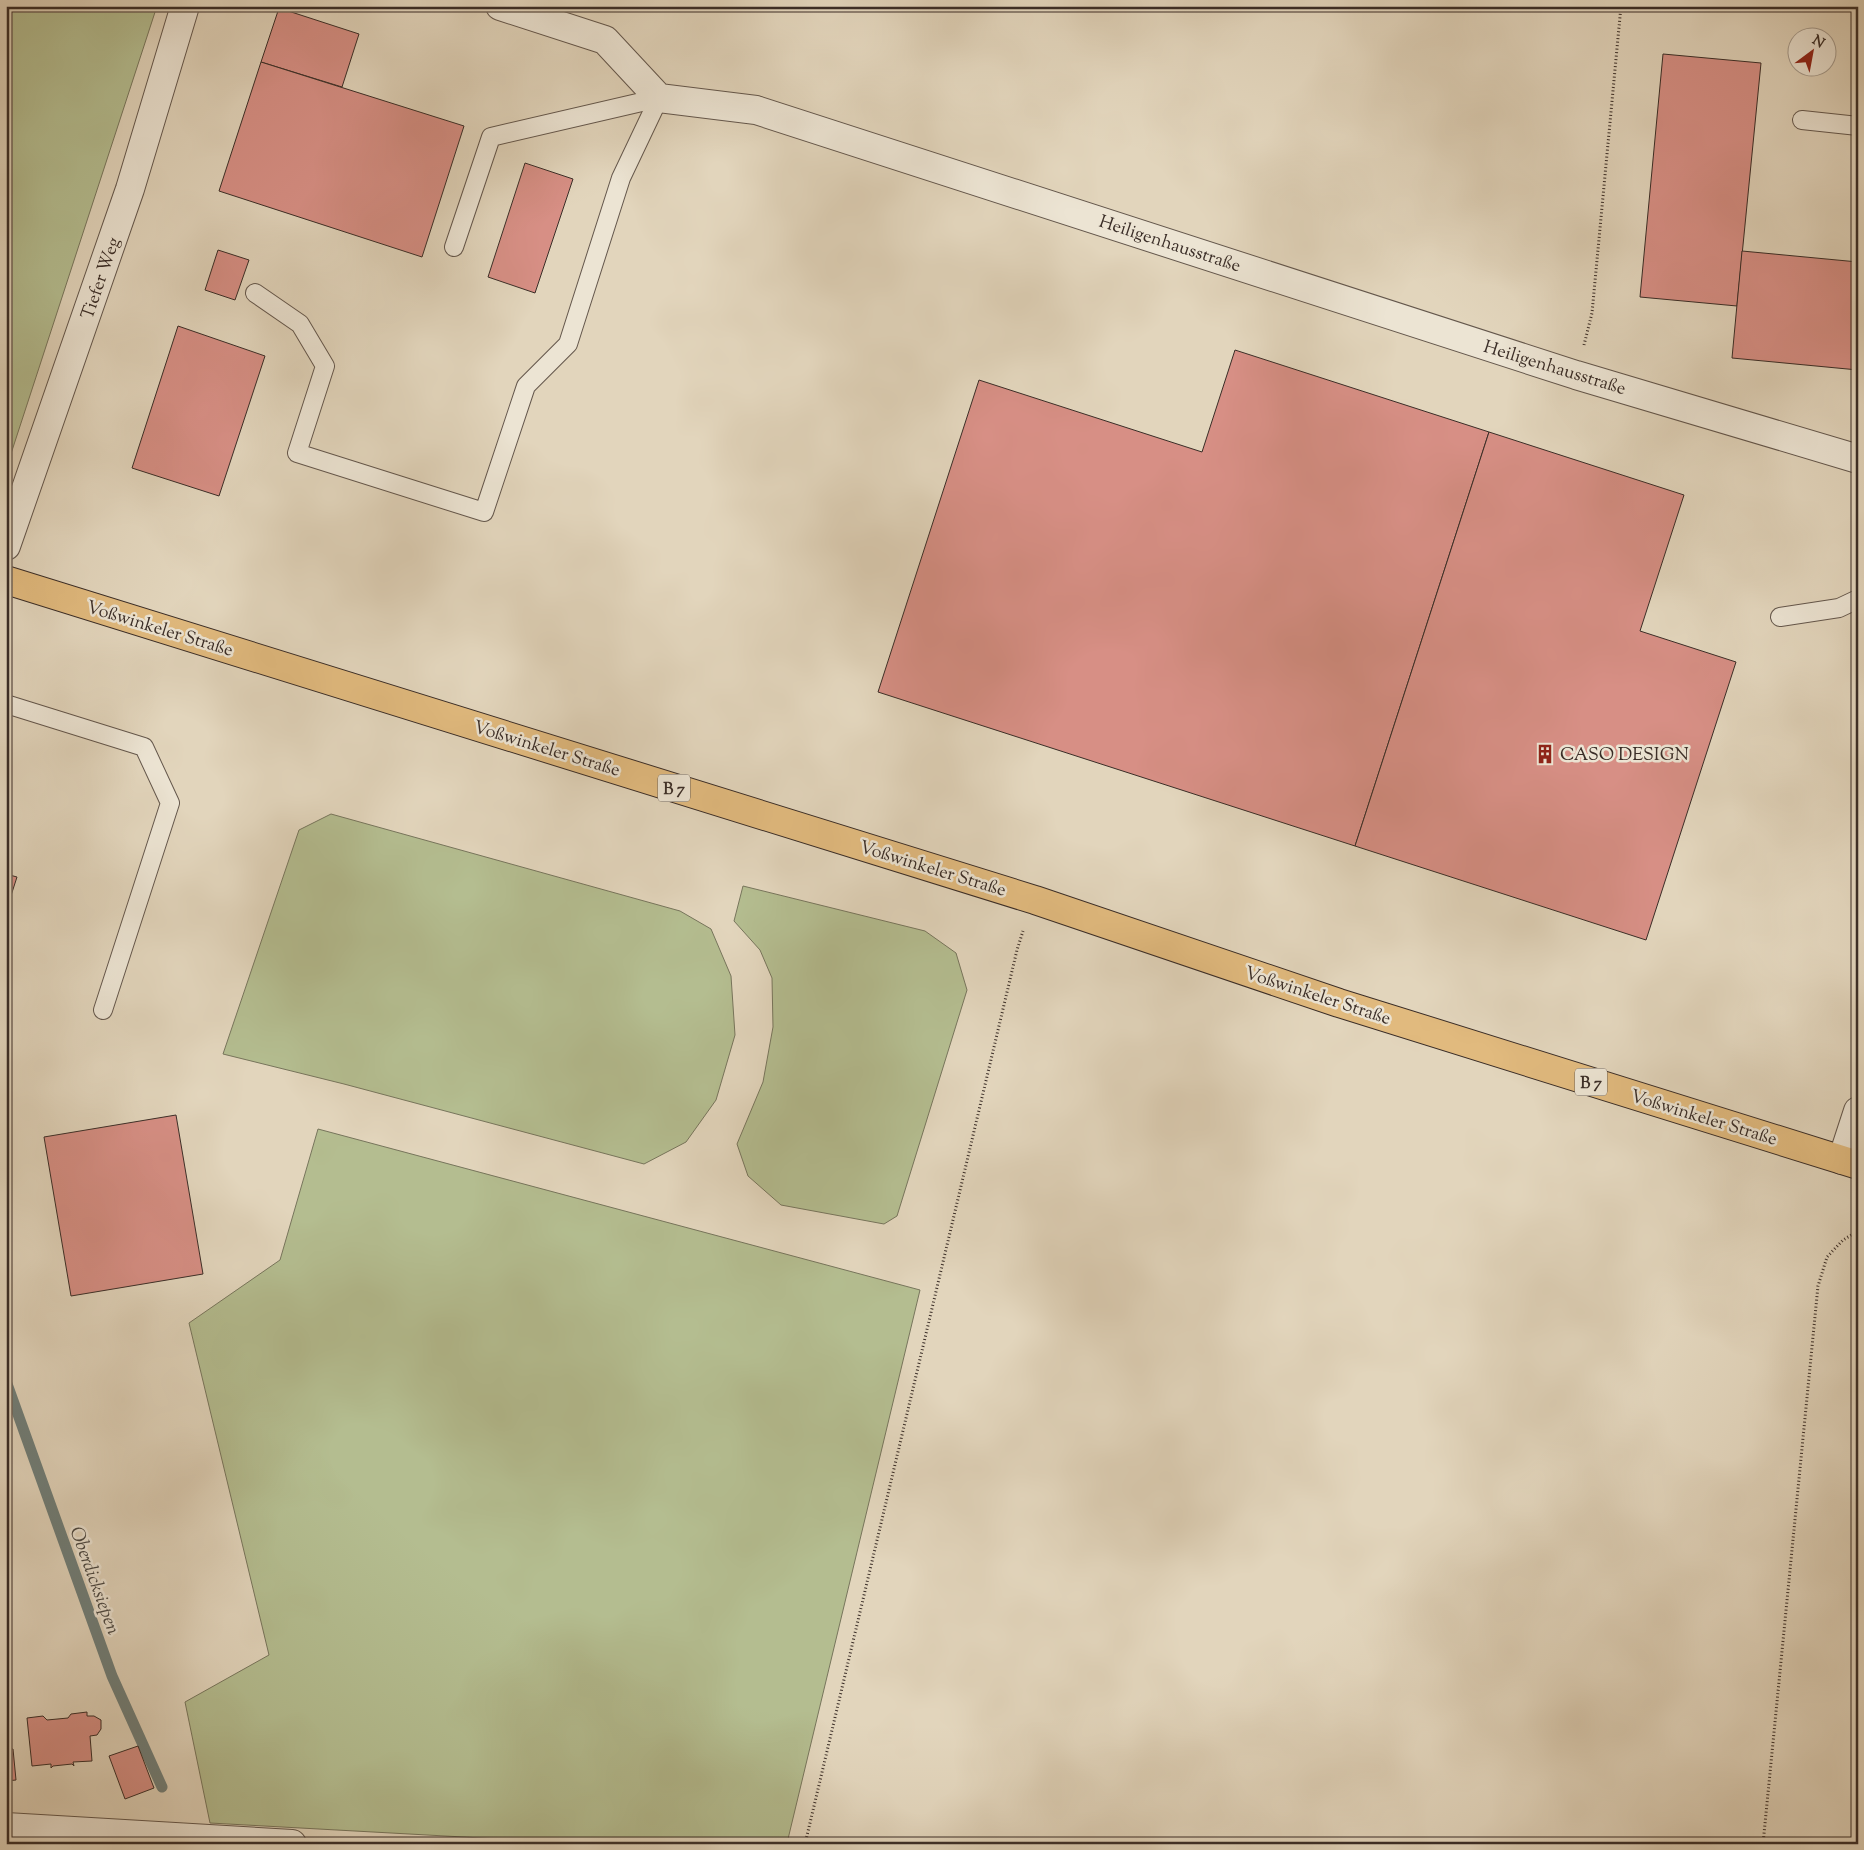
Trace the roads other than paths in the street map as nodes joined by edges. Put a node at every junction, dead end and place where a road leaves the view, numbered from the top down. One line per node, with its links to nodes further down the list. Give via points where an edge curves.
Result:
1 (184, 6): 9 (street, Tiefer Weg, via 130,189)
2 (500, 6): 3 (street, via 604,40)
3 (659, 98): 6 (lane, via 491,137); 7 (lane, via 621,178 568,344 526,386 484,512 297,452 325,366 300,324); 8 (street, Heiligenhausstraße, via 756,110 1576,375)
4 (1802, 120): 5 (lane)
5 (1858, 126)
6 (454, 247)
7 (255, 293)
8 (1858, 459)
9 (6, 546)
10 (6, 580): 16 (main road, Voßwinkeler Straße / B 7, via 1035,900 1340,1003)
11 (1858, 599): 12 (lane, via 1839,608)
12 (1780, 617)
13 (6, 704): 14 (lane, via 144,747 170,802)
14 (103, 1010)
15 (1858, 1111): 16 (street)
16 (1850, 1163)
17 (6, 1827): 18 (street)
18 (292, 1844)

